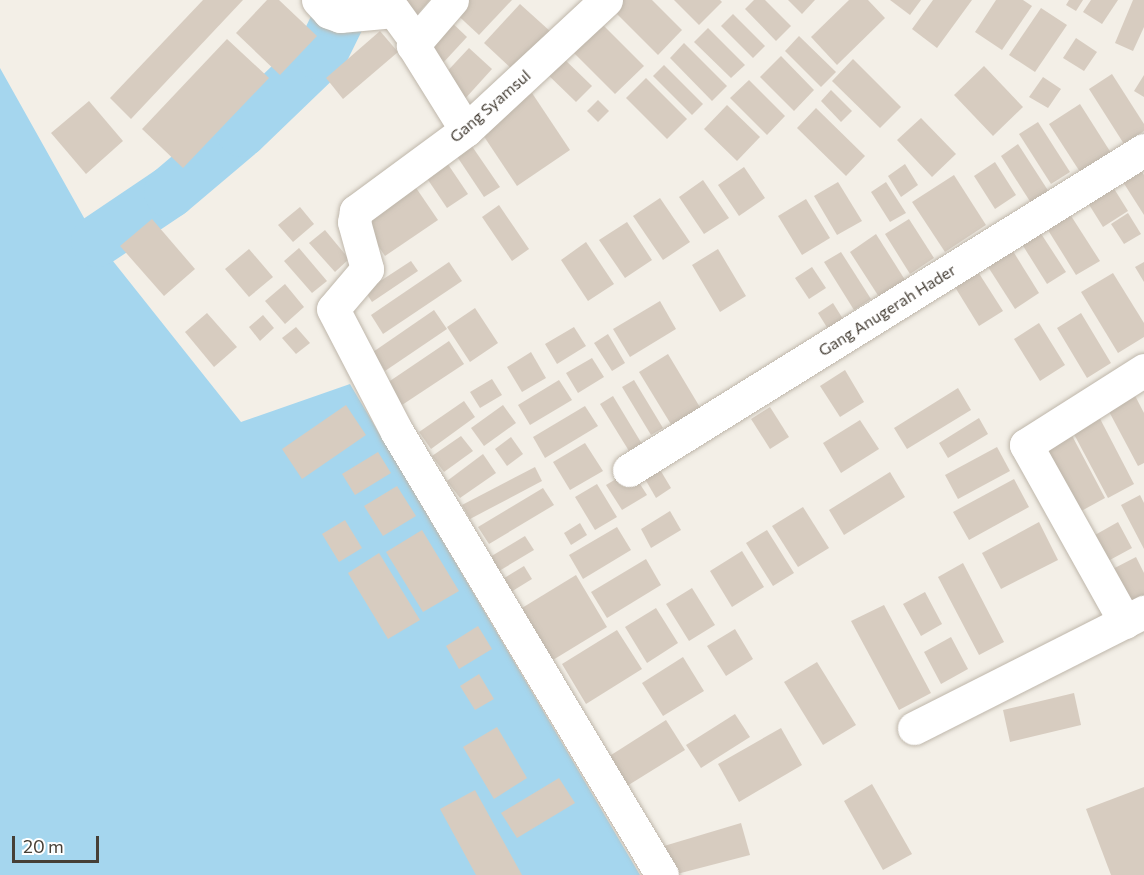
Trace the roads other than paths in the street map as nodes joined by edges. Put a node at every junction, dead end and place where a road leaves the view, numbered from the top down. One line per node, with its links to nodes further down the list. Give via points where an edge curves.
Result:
1 (452, 0): 4 (street)
2 (606, 0): 5 (street, Gang Syamsul)
3 (338, 10): 4 (street, via 394,11)
4 (415, 40): 5 (street, via 415,49)
5 (466, 130): 11 (street, Gang Syamsul, via 356,211 354,222 367,269 333,309 397,432)
6 (1144, 150): 8 (street, Gang Anugerah Hader)
7 (1144, 370): 9 (street, via 1026,445)
8 (629, 470)
9 (1135, 617): 10 (street)
10 (914, 728)
11 (662, 875)

